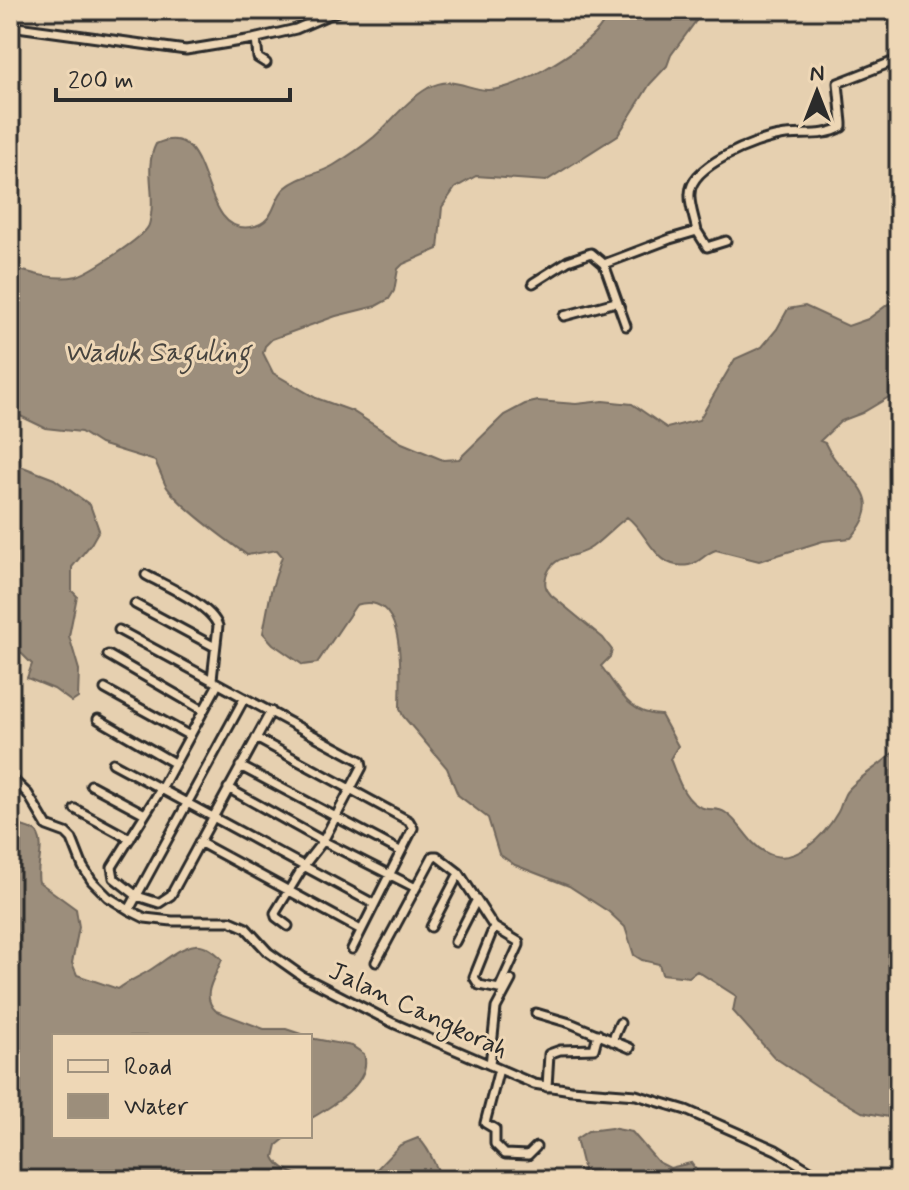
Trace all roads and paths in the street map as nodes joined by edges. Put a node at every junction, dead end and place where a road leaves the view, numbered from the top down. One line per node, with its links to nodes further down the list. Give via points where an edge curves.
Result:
1 (340, 10): 4 (street)
2 (10, 26): 4 (street, via 186,50)
3 (899, 38): 6 (street, via 897,60 838,83 838,130 754,143 700,172 689,192)
4 (256, 39): 5 (street, via 258,58)
5 (266, 63)
6 (697, 231): 7 (street, via 706,247); 8 (street)
7 (726, 241)
8 (604, 264): 9 (street, via 587,253); 10 (street)
9 (533, 283)
10 (616, 302): 11 (street); 12 (street)
11 (564, 316)
12 (626, 326)
13 (146, 575): 16 (street, via 215,619)
14 (135, 604): 16 (street)
15 (119, 630): 18 (street)
16 (215, 647): 18 (street)
17 (108, 655): 21 (street)
18 (215, 681): 20 (street); 21 (street)
19 (105, 689): 24 (street)
20 (244, 699): 22 (street); 34 (street)
21 (203, 710): 24 (street)
22 (271, 711): 25 (street); 33 (street, via 361,761)
23 (98, 719): 27 (street)
24 (190, 736): 27 (street)
25 (256, 738): 28 (street); 33 (street)
26 (113, 763): 32 (street)
27 (174, 763): 32 (street)
28 (240, 766): 31 (street); 37 (street)
29 (10, 777): 51 (street, Jalan Cangkorah, via 28,794 47,826 66,833 92,881)
30 (91, 785): 36 (street)
31 (228, 788): 38 (street); 40 (street)
32 (161, 789): 34 (street); 36 (street)
33 (350, 790): 37 (street); 42 (street, via 409,821 413,828)
34 (186, 802): 38 (street); 48 (street)
35 (75, 809): 39 (street)
36 (145, 814): 39 (street)
37 (335, 817): 40 (street); 42 (street)
38 (212, 818): 41 (street); 43 (street)
39 (130, 839): 48 (street, via 112,867 114,878)
40 (323, 841): 43 (street); 45 (street)
41 (199, 842): 47 (street); 48 (street, via 171,895 159,903)
42 (400, 851): 45 (street)
43 (305, 864): 47 (street); 50 (street)
44 (459, 873): 46 (street, via 433,856); 49 (street); 53 (street)
45 (388, 874): 46 (street); 50 (street)
46 (416, 888): 58 (street)
47 (289, 890): 52 (street, via 275,913); 55 (street)
48 (137, 896): 51 (street)
49 (476, 901): 54 (street); 56 (street)
50 (374, 904): 55 (street)
51 (129, 910): 65 (street, Jalan Cangkorah, via 145,918 238,924 302,976)
52 (288, 926)
53 (431, 927)
54 (494, 927): 54 (street, via 519,942 496,990 479,985 474,977)
55 (361, 930): 57 (street)
56 (455, 942)
57 (352, 949)
58 (376, 962)
59 (511, 980): 65 (street, via 496,1008)
60 (536, 1013): 62 (street)
61 (620, 1023): 63 (street)
62 (598, 1034): 63 (street); 67 (street, via 594,1049 549,1054)
63 (612, 1041): 64 (street)
64 (630, 1048)
65 (490, 1065): 66 (street, Jalan Cangkorah)
66 (499, 1069): 67 (street, Jalan Cangkorah); 68 (street, via 485,1123 495,1129 495,1144 507,1155 528,1155)
67 (547, 1087): 69 (street, Jalan Cangkorah, via 629,1094 665,1103 776,1150)
68 (536, 1147)
69 (825, 1180)

